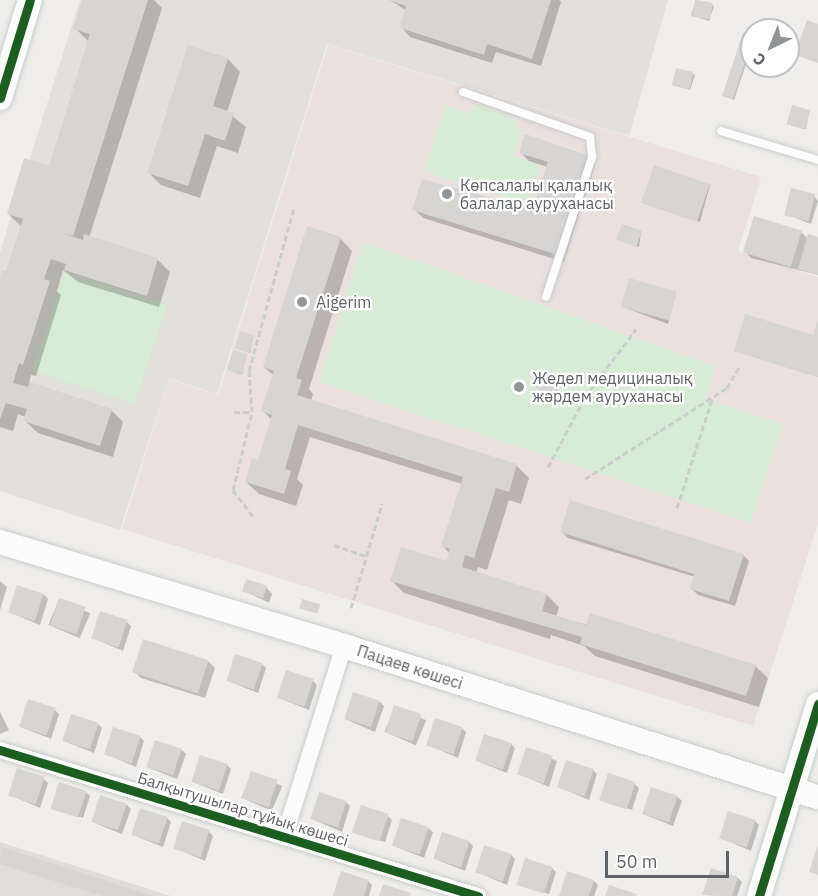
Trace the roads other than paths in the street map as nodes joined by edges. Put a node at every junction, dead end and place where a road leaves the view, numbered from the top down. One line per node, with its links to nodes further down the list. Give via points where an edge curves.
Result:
1 (30, 0): 3 (main road)
2 (463, 92): 6 (lane, via 590,137 592,157)
3 (0, 99)
4 (721, 131): 5 (lane)
5 (818, 160)
6 (546, 297)
7 (0, 542): 8 (main road, Пацаев көшесі)
8 (344, 646): 11 (main road, Пацаев көшесі); 13 (street, Балқытушылар тұйық көшесі)
9 (818, 704): 11 (main road)
10 (0, 750): 13 (street, Балқытушылар тұйық көшесі)
11 (792, 789): 12 (main road, Пацаев көшесі); 15 (main road)
12 (818, 797)
13 (284, 837): 14 (street, Балқытушылар тұйық көшесі)
14 (478, 896)
15 (759, 896)

